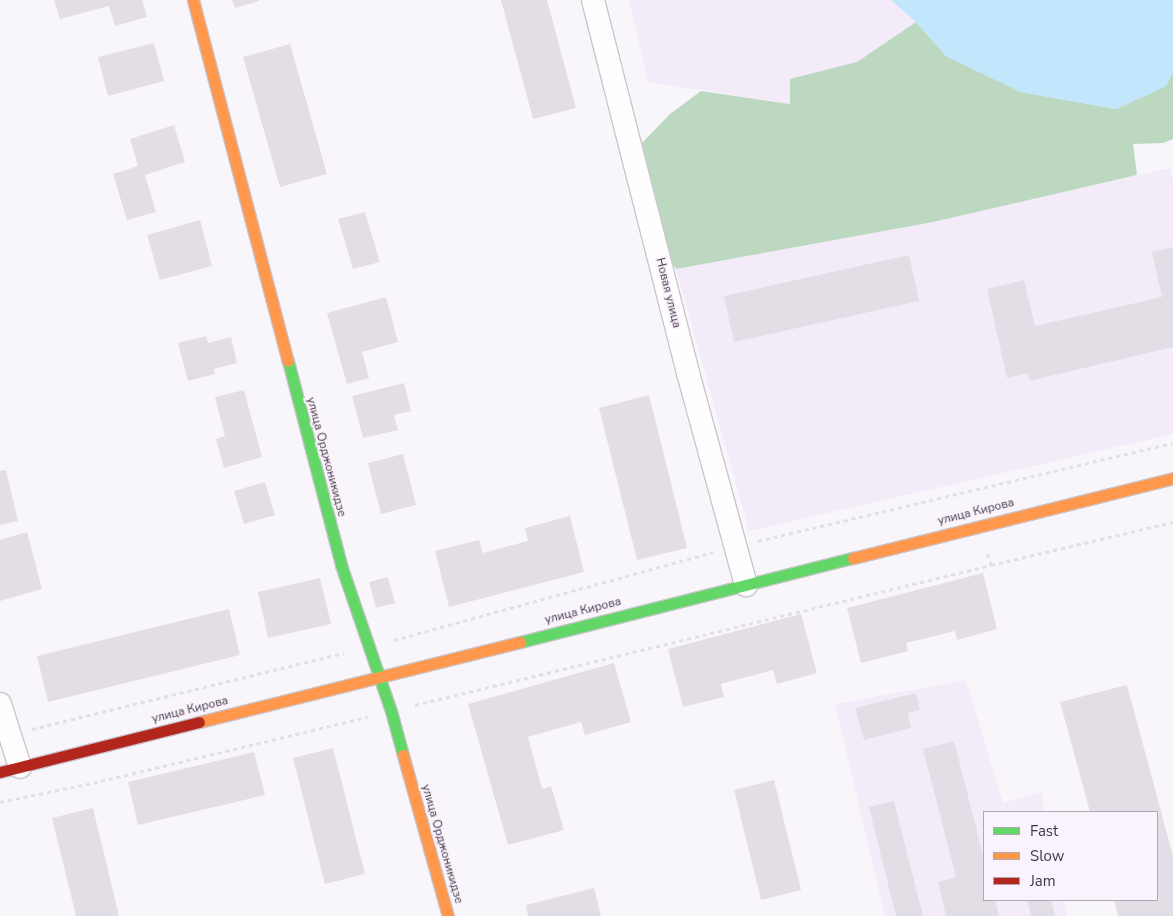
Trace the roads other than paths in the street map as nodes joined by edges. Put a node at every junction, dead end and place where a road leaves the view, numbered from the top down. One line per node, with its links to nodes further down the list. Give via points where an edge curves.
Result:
1 (193, 0): 5 (street, улица Орджоникидзе, via 338,556)
2 (593, 0): 4 (street, Новая улица)
3 (1173, 478): 4 (street, улица Кирова)
4 (746, 585): 5 (street, улица Кирова)
5 (378, 677): 7 (street, улица Кирова); 8 (street, улица Орджоникидзе, via 391,711)
6 (0, 704): 7 (street, via 10,735)
7 (10, 770)
8 (448, 916)

